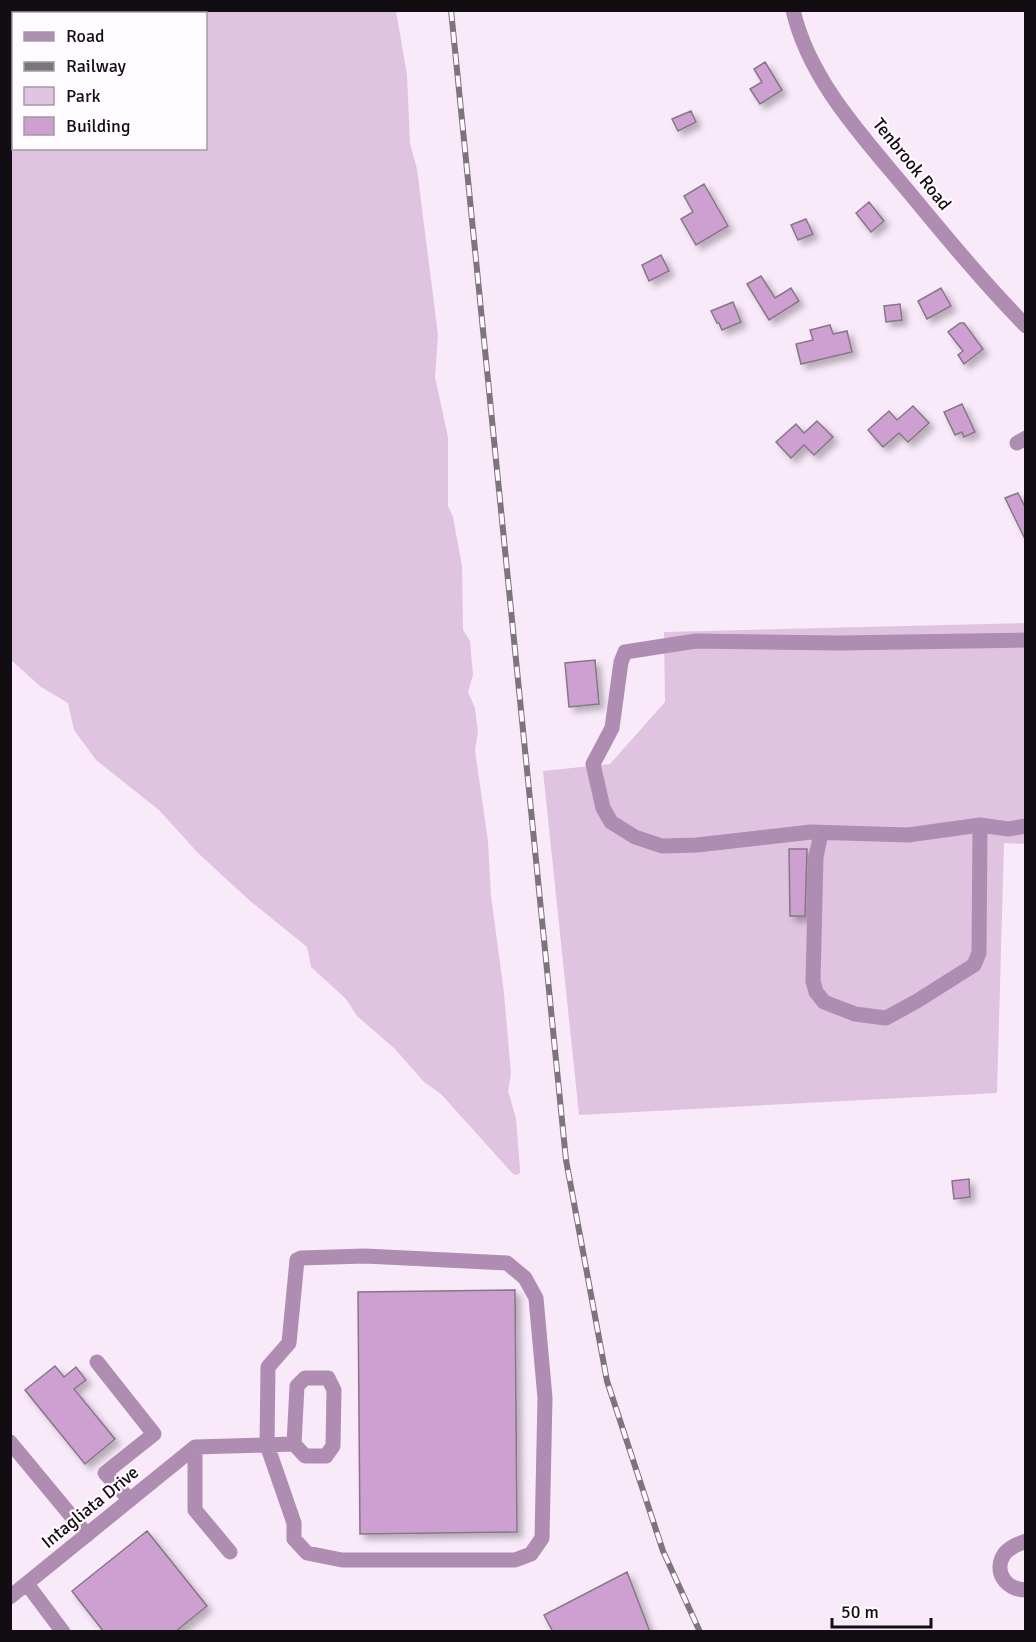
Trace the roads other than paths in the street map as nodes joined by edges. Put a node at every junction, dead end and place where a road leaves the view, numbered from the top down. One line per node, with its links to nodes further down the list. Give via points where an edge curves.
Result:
1 (793, 10): 2 (street, Tenbrook Road, via 808,54 841,108 942,232)
2 (1026, 326)
3 (1026, 640): 6 (street, via 696,641 625,652 612,729 593,764 603,808 611,822 635,837 662,846)
4 (980, 825): 5 (street, via 1008,829); 6 (street, via 908,835); 6 (street, via 979,953 974,965 886,1018 855,1014 824,1002 816,992 816,868)
5 (1026, 826)
6 (821, 833)
7 (96, 1362): 12 (street, via 154,1434 105,1473)
8 (10, 1442): 13 (street)
9 (294, 1444): 9 (street, via 305,1456 326,1456 333,1446 334,1390 328,1378 305,1378 297,1386); 10 (street)
10 (267, 1445): 10 (street, via 294,1523 294,1539 307,1553 342,1560 515,1560 531,1554 542,1538 545,1398 536,1298 525,1278 507,1263 365,1256 297,1260 289,1343 268,1367); 11 (street)
11 (195, 1447): 12 (street, Intagliata Drive); 15 (street, via 195,1510)
12 (130, 1500): 13 (street, Intagliata Drive)
13 (87, 1535): 16 (street, Intagliata Drive)
14 (1026, 1541): 17 (street, via 1005,1554 1000,1571 1003,1581 1012,1588)
15 (230, 1552)
16 (27, 1584): 18 (street, Intagliata Drive); 19 (street)
17 (1026, 1590)
18 (10, 1597)
19 (63, 1632)

